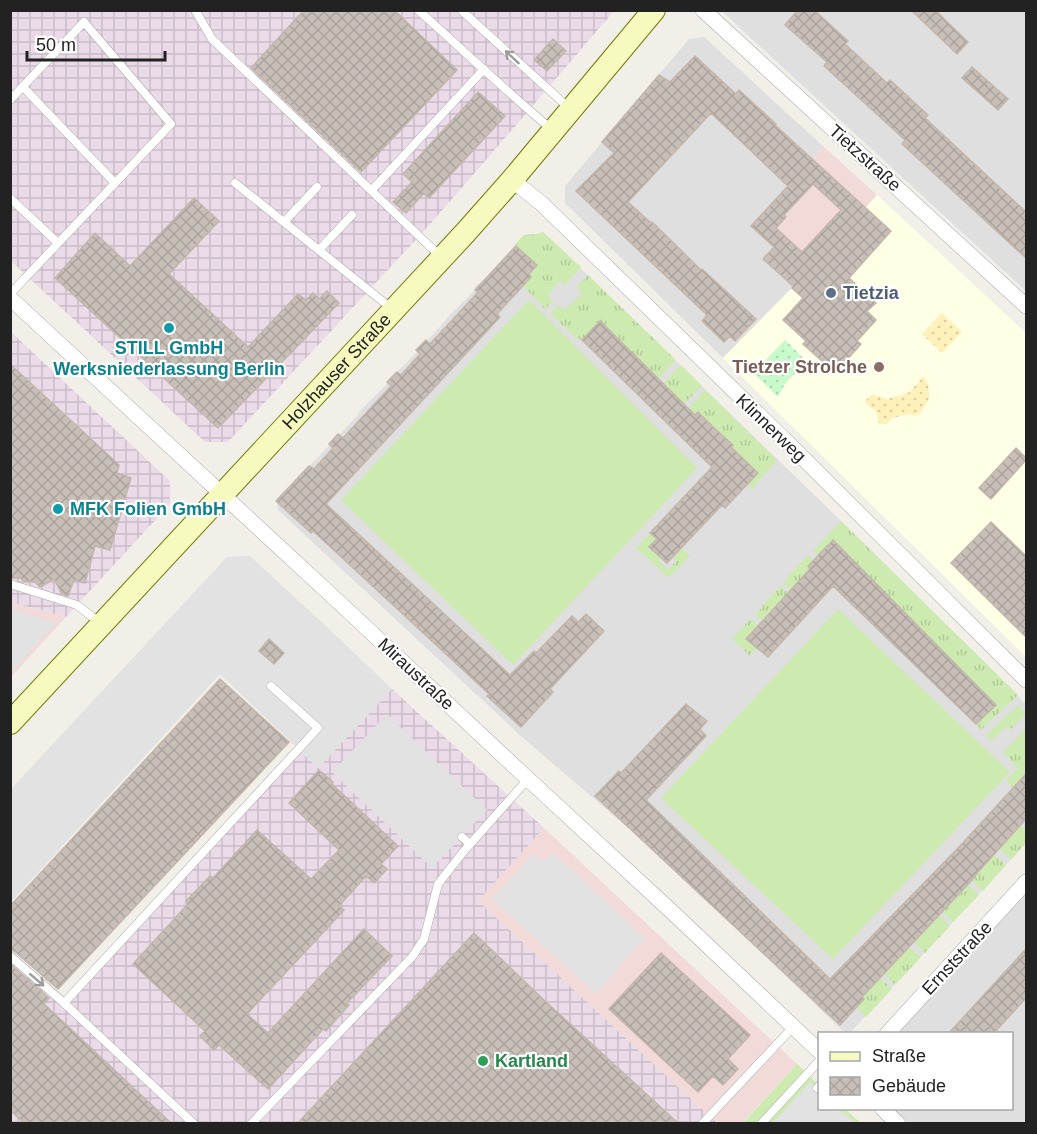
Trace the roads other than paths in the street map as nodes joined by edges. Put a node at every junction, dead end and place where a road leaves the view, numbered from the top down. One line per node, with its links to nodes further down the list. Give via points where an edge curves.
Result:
1 (195, 10): 15 (lane, via 212,39)
2 (418, 10): 6 (lane)
3 (461, 10): 9 (lane, one-way to 3)
4 (654, 10): 9 (main road, Holzhauser Straße)
5 (704, 10): 23 (street, Tietzstraße)
6 (484, 69): 10 (lane); 15 (lane)
7 (23, 87): 8 (lane); 12 (lane); 12 (lane, via 84,22 171,124)
8 (10, 100)
9 (570, 110): 10 (main road, Holzhauser Straße)
10 (553, 131): 11 (main road, Holzhauser Straße)
11 (512, 180): 21 (main road, Holzhauser Straße); 28 (street, Klinnerweg, via 549,211 791,446)
12 (115, 183): 19 (lane)
13 (235, 183): 18 (lane)
14 (317, 187): 18 (lane)
15 (372, 190): 21 (lane)
16 (10, 198): 19 (lane)
17 (352, 215): 20 (lane)
18 (284, 222): 20 (lane)
19 (58, 243): 22 (lane)
20 (319, 250): 24 (lane)
21 (442, 258): 24 (main road, Holzhauser Straße)
22 (10, 296): 25 (street, Miraustraße)
23 (1026, 306)
24 (393, 310): 25 (main road, Holzhauser Straße)
25 (223, 495): 27 (main road, Holzhauser Straße); 31 (street, Miraustraße)
26 (10, 584): 27 (lane, via 77,605)
27 (102, 624): 30 (main road, Holzhauser Straße)
28 (1026, 680)
29 (271, 686): 36 (lane, via 318,728)
30 (10, 723)
31 (528, 779): 33 (lane); 37 (street, Miraustraße)
32 (462, 837): 33 (lane)
33 (470, 844): 43 (lane, via 438,884 424,939 412,957)
34 (1026, 882): 38 (street, Ernststraße)
35 (10, 956): 36 (lane, one-way to 36)
36 (64, 1003): 42 (lane)
37 (793, 1027): 39 (street, Miraustraße); 44 (lane)
38 (889, 1032)
39 (818, 1051)
40 (818, 1061): 45 (lane)
41 (884, 1110): 46 (street)
42 (194, 1124)
43 (251, 1124)
44 (702, 1124)
45 (761, 1124)
46 (898, 1124)

